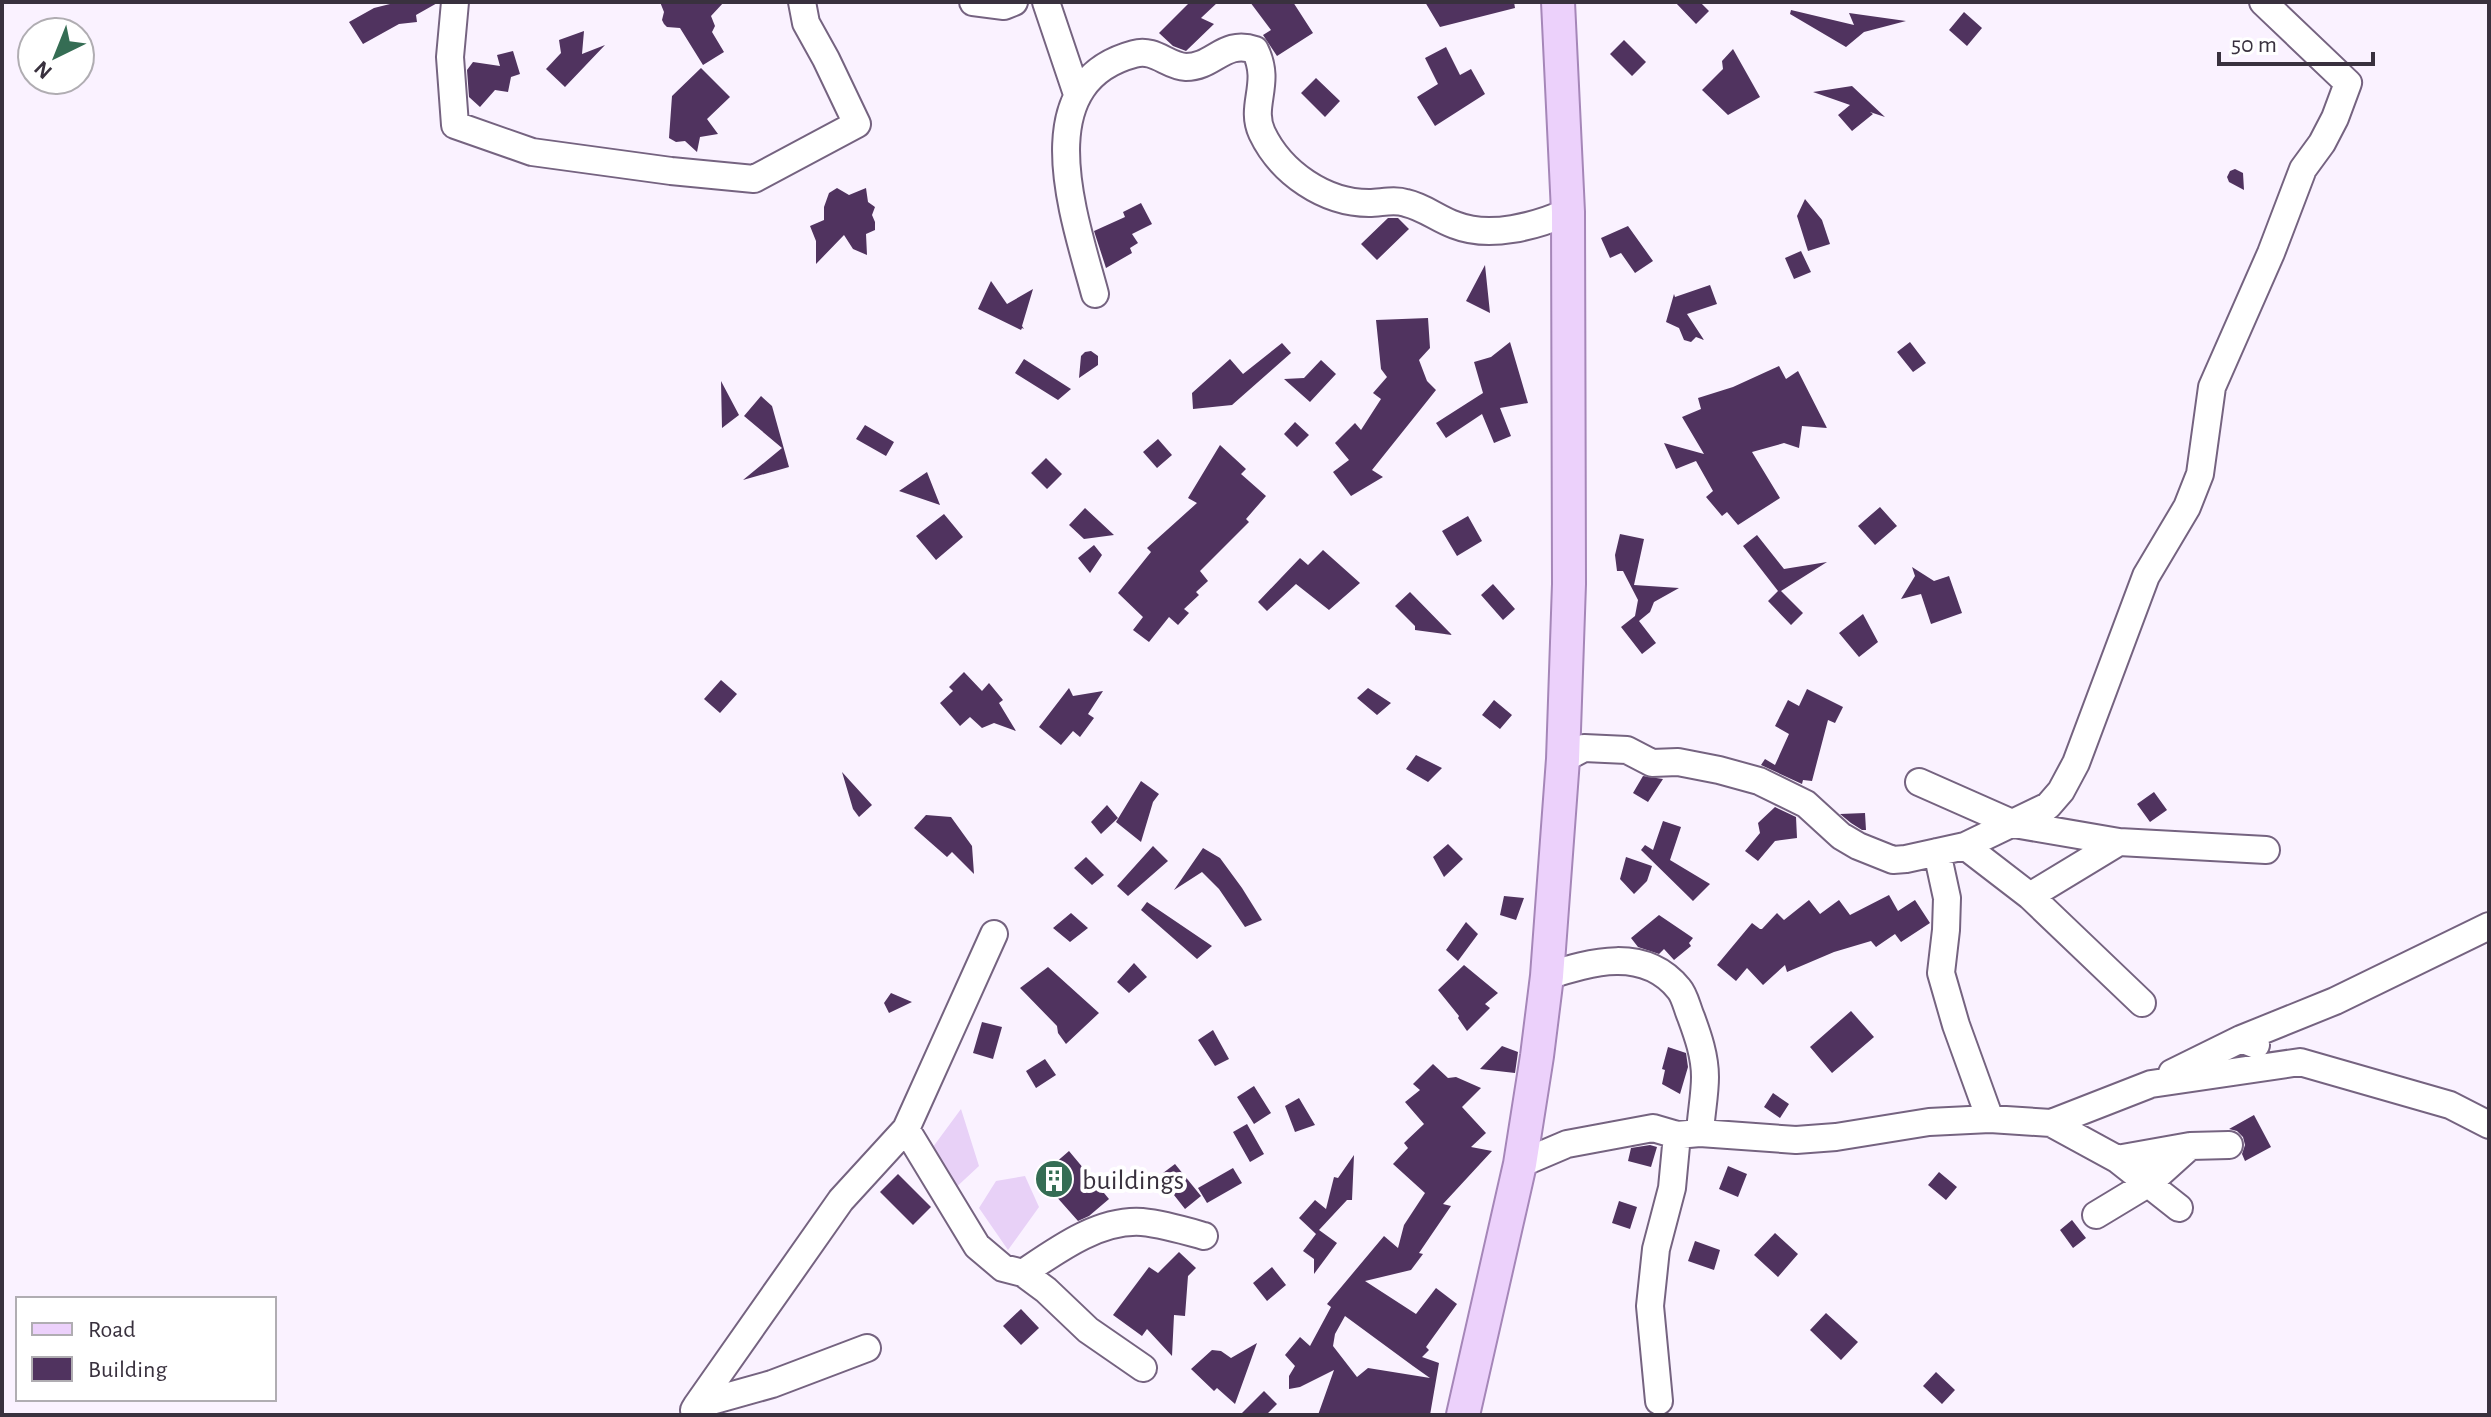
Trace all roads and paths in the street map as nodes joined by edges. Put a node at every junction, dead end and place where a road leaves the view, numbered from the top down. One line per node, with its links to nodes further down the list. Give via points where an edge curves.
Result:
1 (455, 2): 2 (street, via 450,57 455,125 532,152 754,179 857,124 806,23)
2 (802, 2)
3 (973, 2): 4 (street)
4 (1014, 2)
5 (1046, 2): 8 (street)
6 (1558, 2): 9 (main road)
7 (2263, 2): 13 (street, via 2348,83 2322,143 2303,169 2212,387 2200,474 2146,576 2076,763 2048,806)
8 (1077, 94): 9 (street, via 1090,77 1135,53 1158,55 1186,67 1244,46 1255,50 1262,64 1257,109 1261,132 1281,162 1314,189 1344,201 1401,201 1460,227 1486,230 1517,230); 10 (street, via 1065,149)
9 (1568, 212): 11 (main road, via 1569,584)
10 (1095, 294)
11 (1563, 759): 17 (street, via 1584,748 1627,750 1652,763 1719,770 1779,789 1806,804 1841,836 1893,860); 21 (main road)
12 (1919, 782): 13 (street)
13 (2014, 824): 14 (street); 15 (street)
14 (2119, 842): 16 (street); 18 (street)
15 (1965, 846): 17 (street); 18 (street)
16 (2266, 850)
17 (1937, 852): 26 (street, via 1947,898 1941,973)
18 (2030, 896): 22 (street)
19 (2489, 926): 23 (street, via 2335,1001)
20 (994, 934): 29 (street)
21 (1547, 976): 30 (street, via 1588,963 1640,962 1681,990 1700,1040 1705,1075); 34 (main road)
22 (2142, 1003)
23 (2241, 1039): 24 (street); 25 (street)
24 (2300, 1062): 25 (street); 28 (street, via 2450,1105)
25 (2151, 1084): 27 (street)
26 (1990, 1119): 27 (street); 30 (street, via 1796,1140)
27 (2051, 1123): 33 (street)
28 (2489, 1125)
29 (906, 1129): 39 (street, via 977,1246 1003,1268); 43 (street, via 841,1200)
30 (1688, 1134): 34 (street, via 1653,1128 1606,1136 1567,1144); 42 (street, via 1656,1249 1650,1306)
31 (2229, 1145): 32 (street)
32 (2190, 1146): 33 (street); 35 (street)
33 (2117, 1159): 35 (street)
34 (1520, 1164): 44 (main road)
35 (2149, 1183): 36 (street); 37 (street)
36 (2179, 1208)
37 (2096, 1215)
38 (1204, 1236): 39 (street, via 1139,1222 1112,1225 1065,1245)
39 (1023, 1273): 41 (street, via 1088,1330)
40 (867, 1348): 43 (street)
41 (1143, 1368)
42 (1659, 1401)
43 (693, 1410)
44 (1463, 1415)

